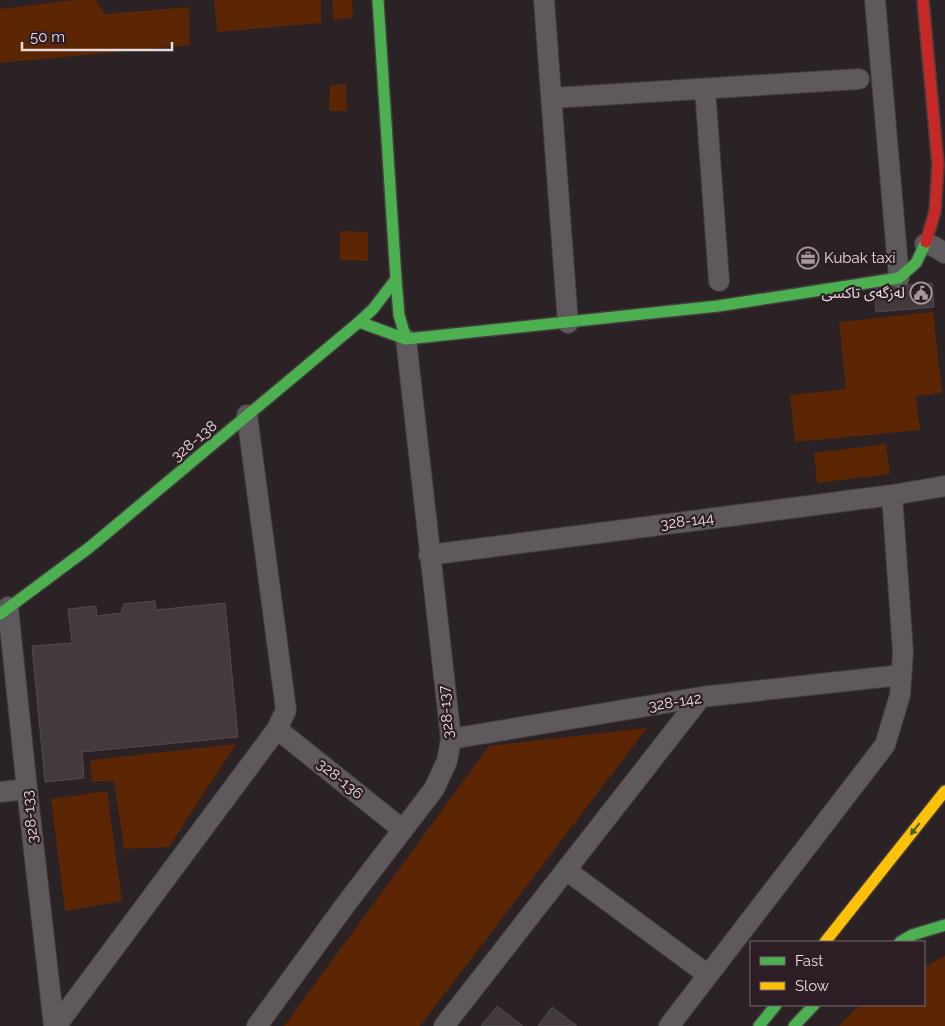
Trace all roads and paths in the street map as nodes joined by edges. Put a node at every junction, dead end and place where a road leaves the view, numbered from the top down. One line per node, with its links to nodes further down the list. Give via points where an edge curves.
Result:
1 (378, 0): 11 (main road)
2 (544, 0): 7 (street)
3 (875, 0): 10 (street)
4 (923, 0): 8 (main road, via 938,164 935,211)
5 (859, 80): 6 (street)
6 (705, 89): 7 (street); 12 (street)
7 (552, 98): 14 (street)
8 (925, 244): 9 (street); 10 (main road, via 916,263)
9 (945, 253)
10 (899, 278): 14 (main road, via 718,306)
11 (396, 279): 13 (main road, 328-138); 15 (main road, via 399,315)
12 (719, 280)
13 (359, 322): 15 (main road); 16 (main road, 328-138)
14 (568, 323): 15 (main road)
15 (406, 339): 19 (street, 328-137)
16 (247, 415): 20 (main road, 328-138, via 90,547); 23 (street, via 286,710)
17 (945, 486): 18 (street, 328-144)
18 (892, 495): 19 (street, 328-144); 21 (street, via 903,652)
19 (429, 555): 24 (street, 328-137)
20 (4, 610): 25 (street, 328-133)
21 (901, 675): 22 (street, 328-142); 33 (street, via 900,695 885,745)
22 (700, 698): 24 (street, 328-142); 29 (street)
23 (277, 729): 28 (street, 328-136); 36 (street)
24 (451, 739): 28 (street, 328-137, via 447,762 434,789)
25 (27, 789): 27 (street); 36 (street, 328-133)
26 (945, 791): 31 (main road, one-way to 31)
27 (0, 792)
28 (403, 830): 37 (street, 328-137)
29 (566, 870): 33 (street); 38 (street)
30 (945, 925): 32 (main road)
31 (826, 941)
32 (902, 941)
33 (708, 975): 39 (street)
34 (775, 1006): 40 (main road)
35 (813, 1006): 41 (main road)
36 (55, 1026)
37 (257, 1026)
38 (444, 1026)
39 (668, 1026)
40 (759, 1026)
41 (794, 1026)

